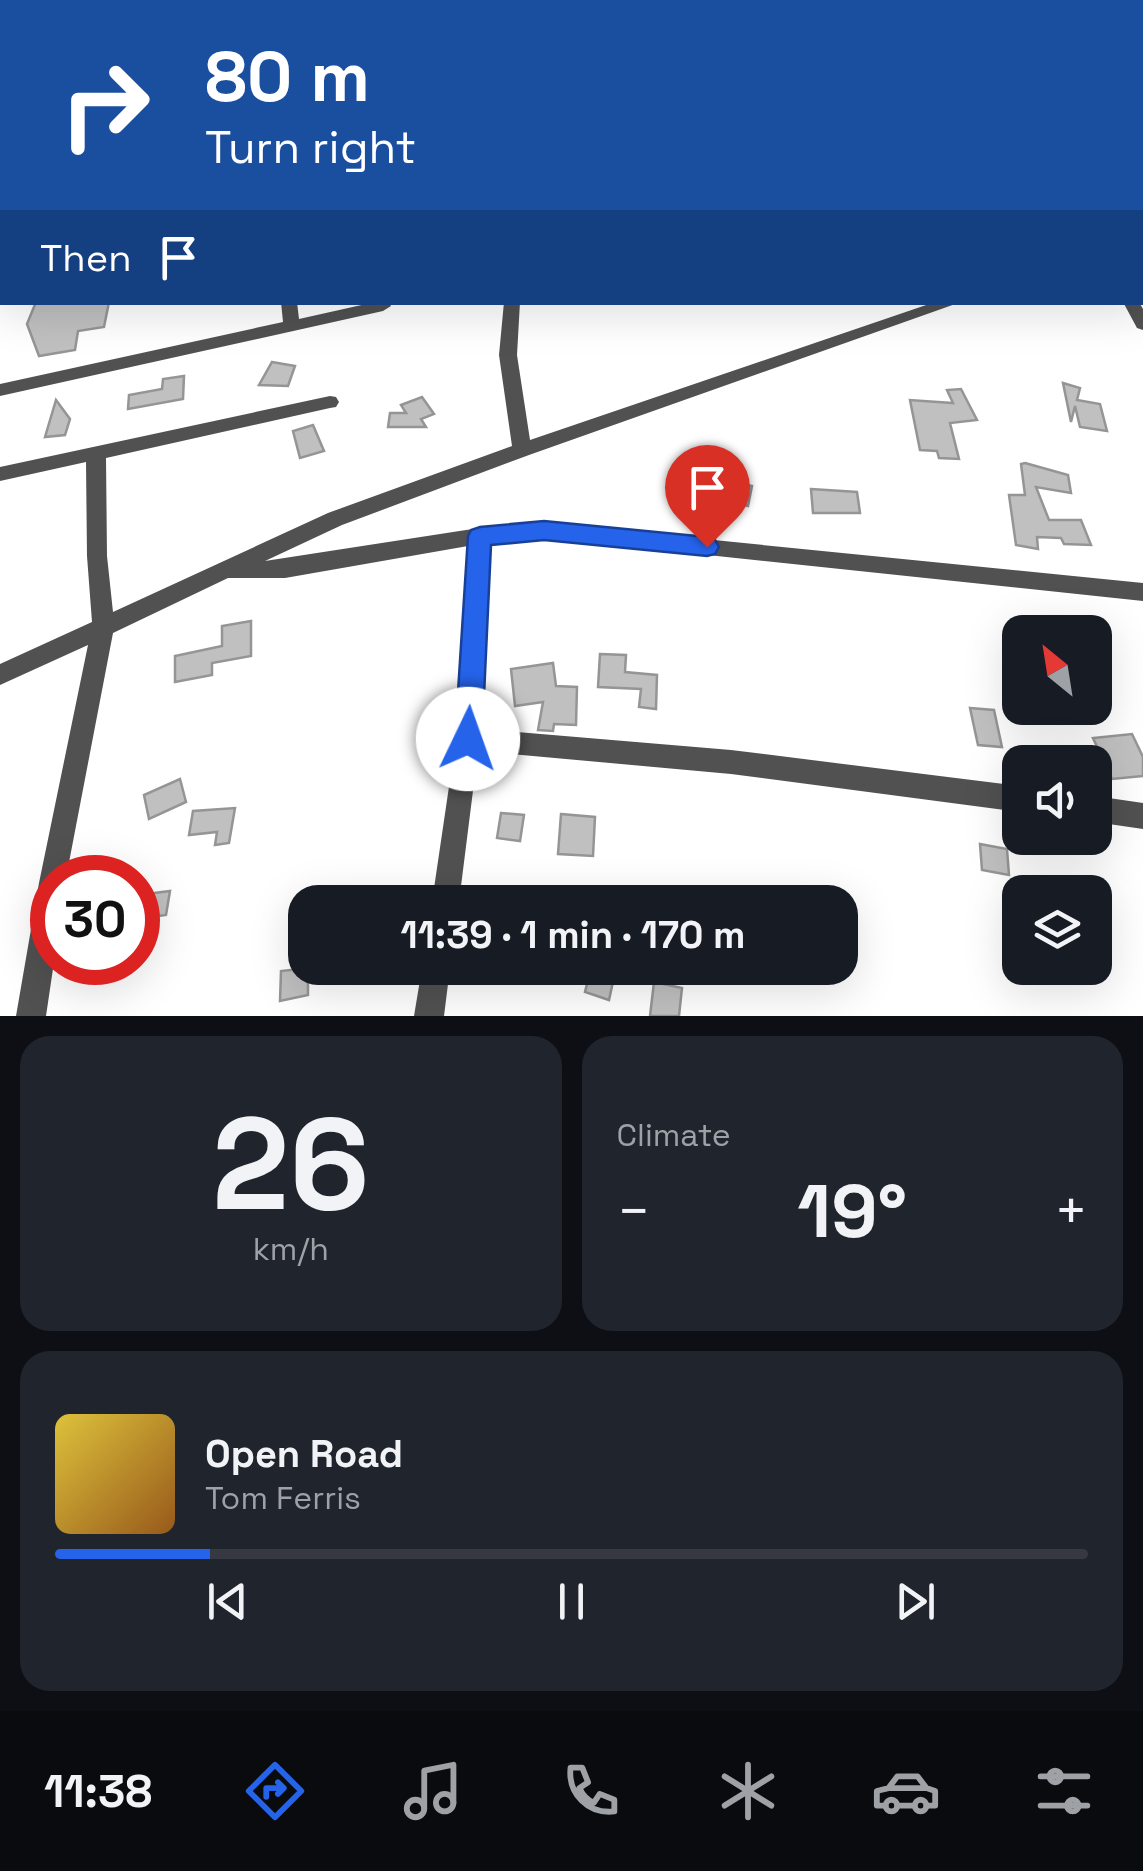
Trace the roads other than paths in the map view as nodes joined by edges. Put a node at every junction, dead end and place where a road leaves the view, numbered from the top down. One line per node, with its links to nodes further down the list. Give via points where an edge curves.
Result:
1 (289, 305): 5 (street)
2 (512, 305): 8 (street, via 508,355)
3 (945, 305): 8 (street)
4 (384, 306): 5 (street)
5 (292, 327): 6 (street)
6 (0, 390)
7 (330, 402): 9 (street)
8 (522, 450): 12 (street, via 336,519)
9 (96, 454): 10 (street); 14 (street)
10 (0, 474)
11 (480, 536): 12 (street, via 285,569); 13 (street, via 585,534); 16 (street)
12 (220, 572): 14 (street)
13 (1143, 592)
14 (104, 627): 15 (street); 20 (street)
15 (0, 675)
16 (468, 739): 17 (street, via 731,762); 21 (street)
17 (1002, 797)
18 (1112, 811): 19 (street)
19 (1143, 816)
20 (58, 855)
21 (447, 885)
22 (36, 985): 24 (street)
23 (434, 985): 25 (street)
24 (31, 1016)
25 (429, 1016)

